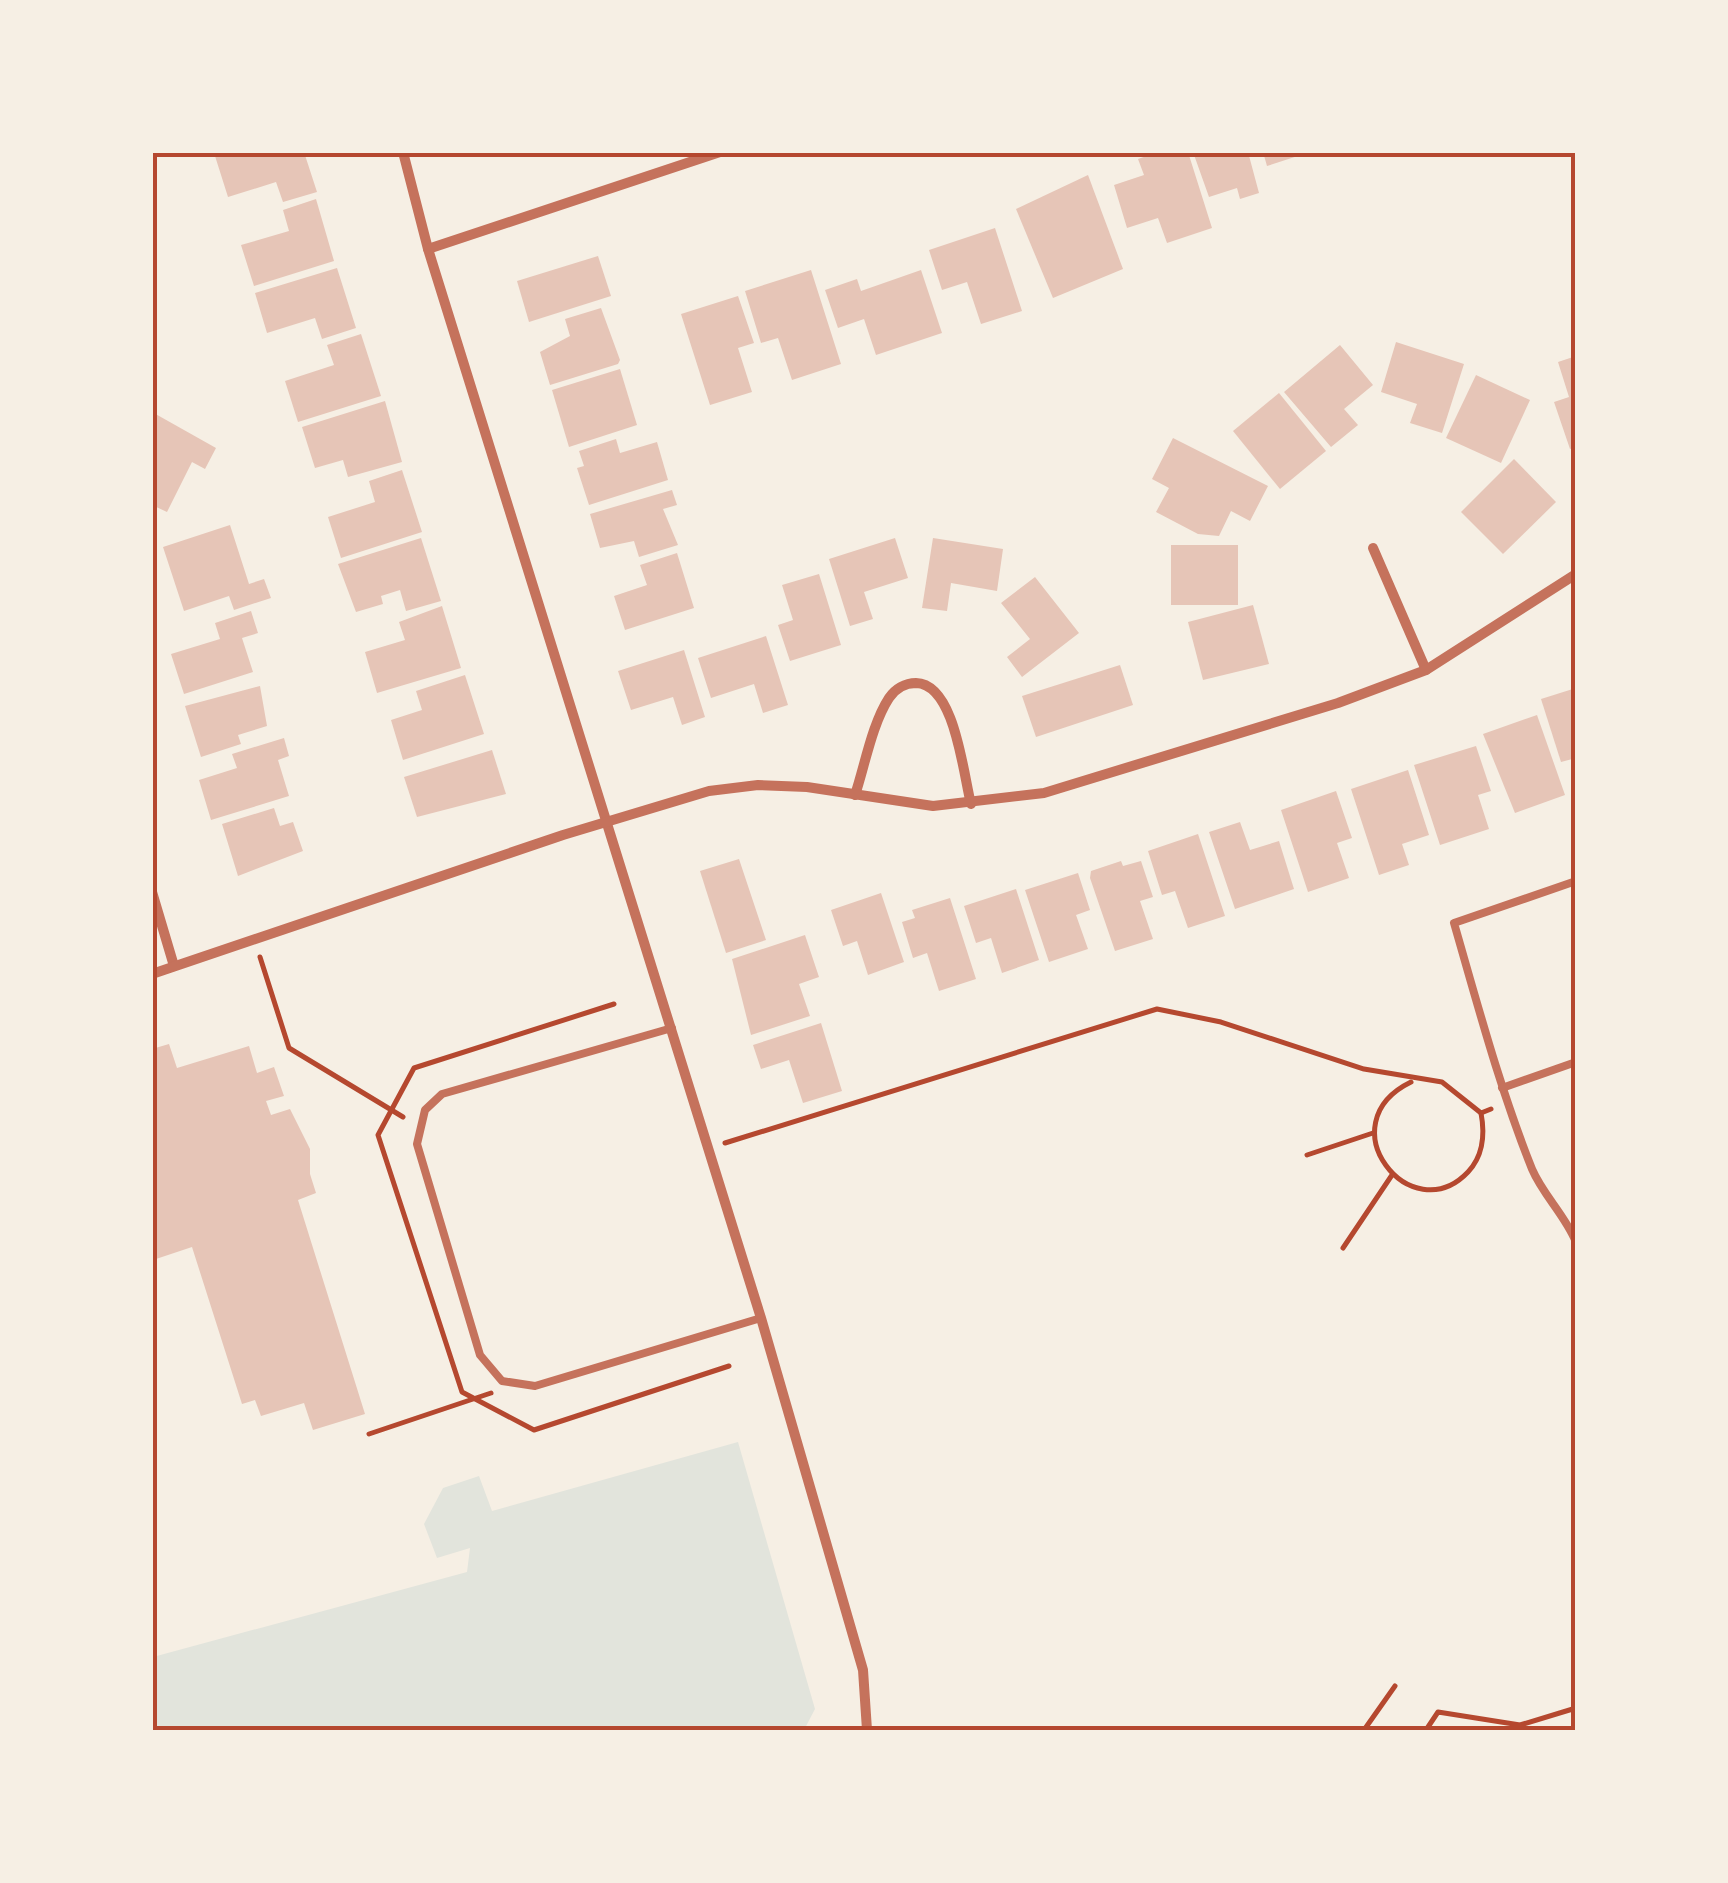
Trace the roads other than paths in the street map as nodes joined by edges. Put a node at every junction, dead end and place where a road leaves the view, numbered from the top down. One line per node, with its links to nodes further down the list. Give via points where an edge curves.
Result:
1 (403, 152): 3 (street)
2 (720, 152): 3 (street)
3 (428, 249): 9 (street)
4 (1373, 548): 6 (street)
5 (1576, 574): 6 (street)
6 (1426, 670): 8 (street, via 1044,793)
7 (855, 795): 8 (street, via 912,805); 8 (street, via 888,699 900,686 915,683 934,688 945,702); 9 (street, via 758,785 709,791)
8 (971, 804)
9 (606, 822): 12 (street); 14 (street)
10 (1576, 881): 16 (lane, via 1454,923)
11 (152, 892): 12 (street)
12 (174, 966): 13 (street)
13 (152, 974)
14 (672, 1028): 18 (street); 18 (lane, via 442,1094 425,1110 418,1126 420,1155 480,1355 512,1385 535,1386)
15 (1576, 1062): 16 (lane)
16 (1502, 1088): 17 (lane, via 1534,1174)
17 (1576, 1242)
18 (762, 1318): 19 (street, via 862,1670)
19 (867, 1730)

